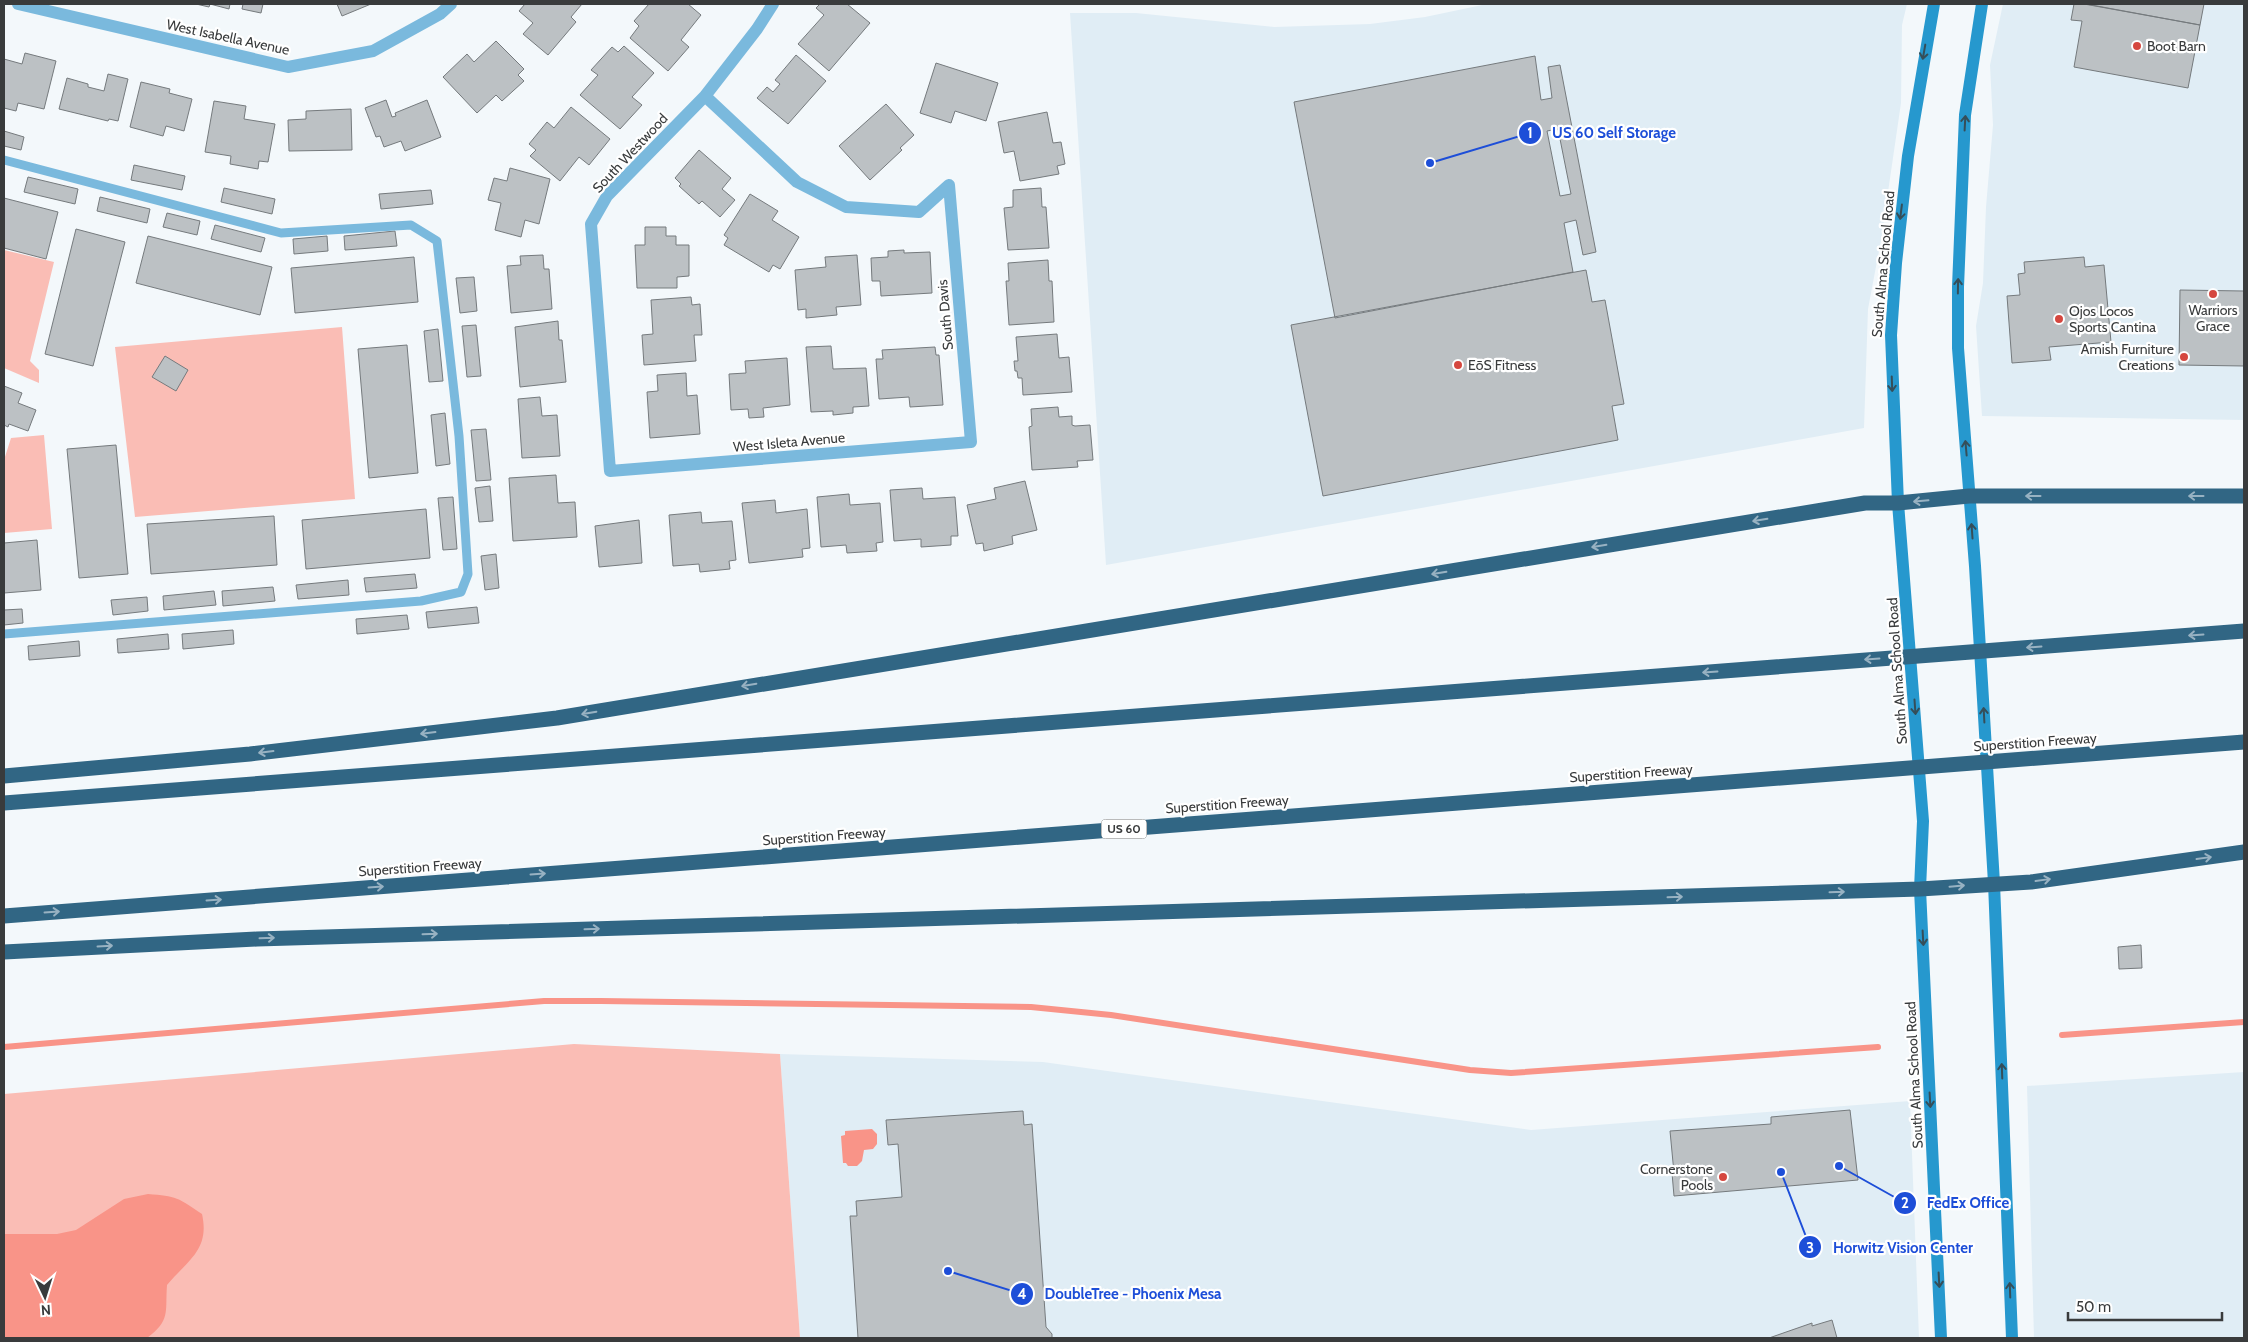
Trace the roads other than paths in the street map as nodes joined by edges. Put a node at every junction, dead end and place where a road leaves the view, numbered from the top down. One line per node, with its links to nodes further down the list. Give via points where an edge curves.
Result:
1 (18, 4): 2 (street, West Isabella Avenue, via 288,67 374,51 440,14)
2 (450, 4)
3 (773, 4): 6 (street, South Westwood)
4 (1934, 4): 12 (main road, South Alma School Road, one-way to 12, via 1908,156 1891,326)
5 (1982, 4): 10 (main road, one-way to 5, via 1958,348 1958,286 1965,115)
6 (705, 96): 8 (street, South Davis, via 797,182 846,208 919,212 949,185); 9 (street, South Westwood, via 607,196 591,224)
7 (4, 160): 14 (lane, via 281,233 411,225 437,241 459,436 468,574 461,592 421,601)
8 (971, 442): 9 (street, West Isleta Avenue)
9 (610, 471)
10 (1969, 496): 11 (highway, one-way to 10); 12 (highway, one-way to 12); 19 (main road, one-way to 10)
11 (2244, 496)
12 (1898, 503): 16 (highway, one-way to 16, via 1865,503 557,718 250,754); 20 (main road, South Alma School Road, one-way to 20, via 1923,821)
13 (2244, 631): 17 (highway, one-way to 17)
14 (4, 634)
15 (2244, 742): 21 (highway, Superstition Freeway / US 60, one-way to 15)
16 (4, 776)
17 (4, 803)
18 (2244, 852): 19 (highway, one-way to 18, via 2031,882)
19 (1994, 883): 20 (highway, one-way to 19); 24 (main road, one-way to 19)
20 (1920, 889): 22 (highway, one-way to 20, via 257,939); 23 (main road, South Alma School Road, one-way to 23)
21 (4, 916)
22 (4, 952)
23 (1942, 1338)
24 (2012, 1338)

